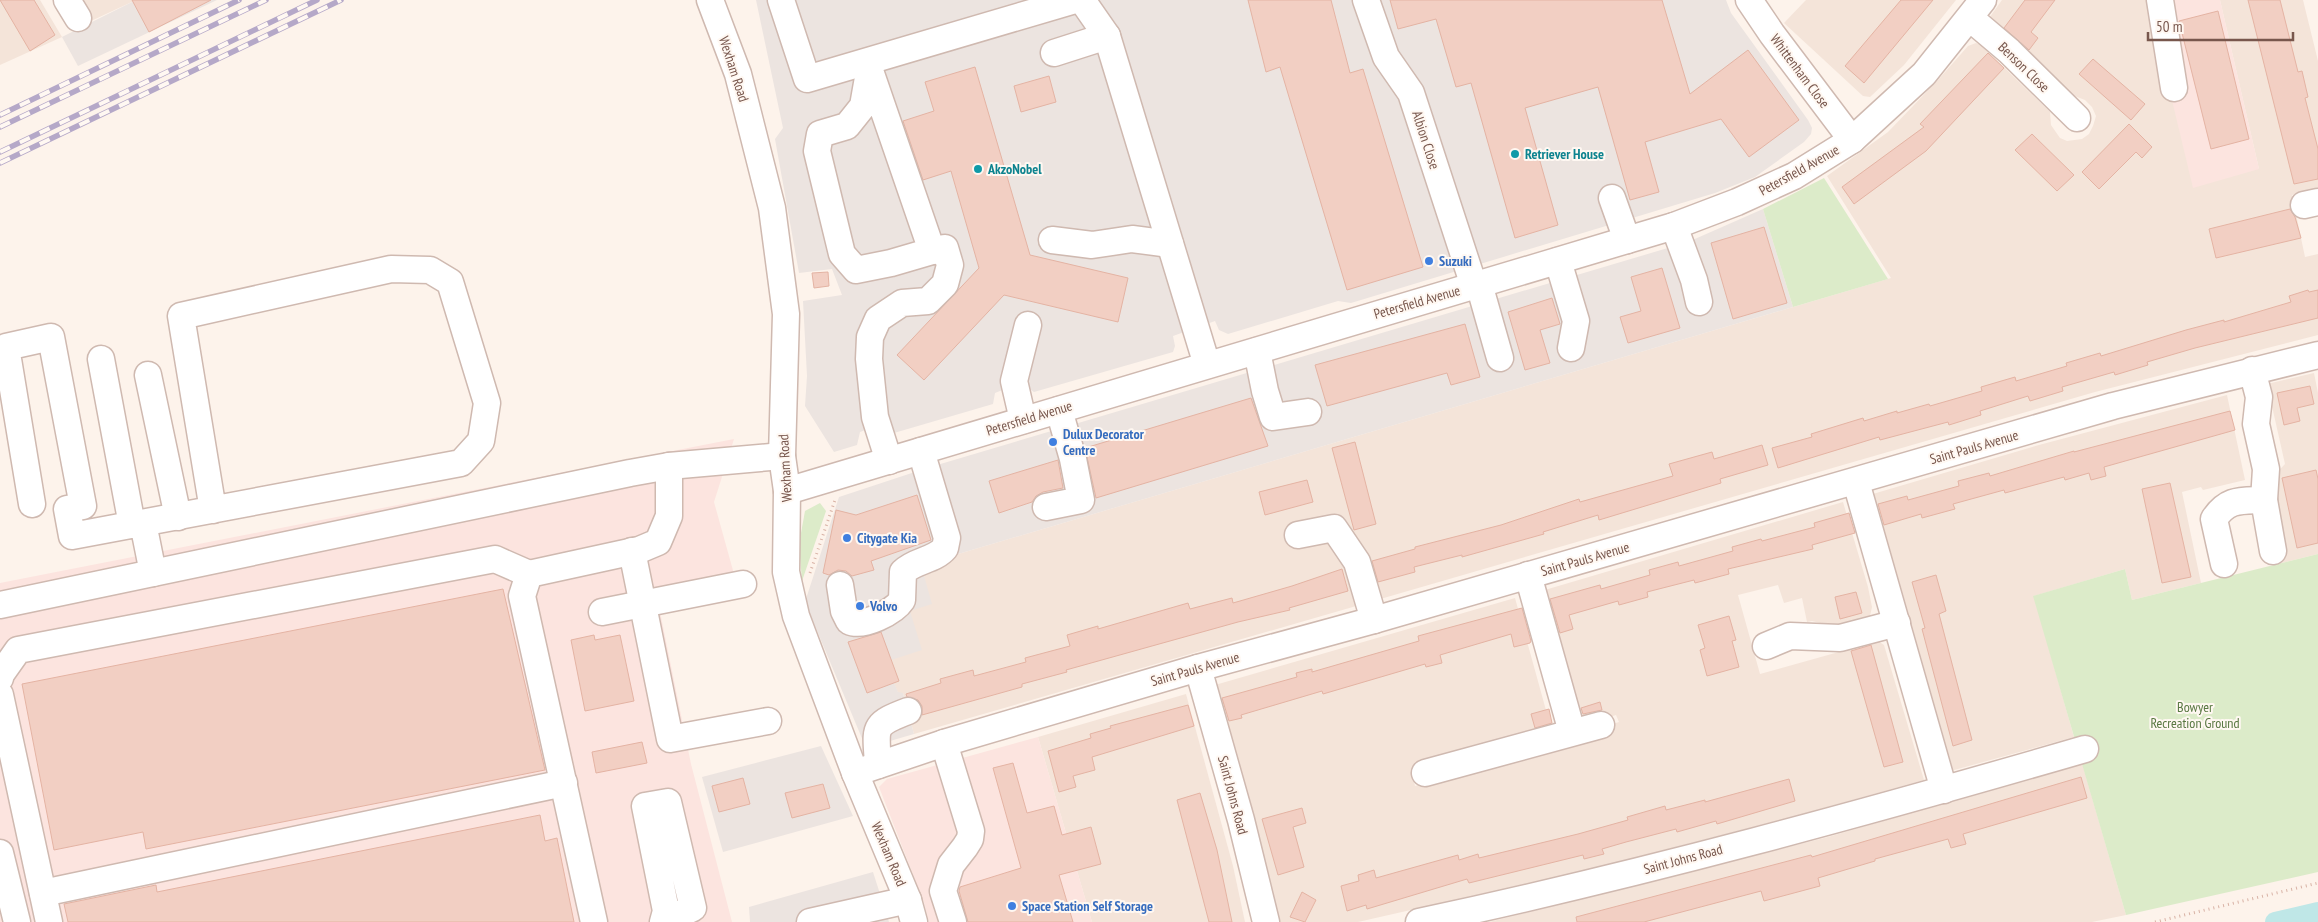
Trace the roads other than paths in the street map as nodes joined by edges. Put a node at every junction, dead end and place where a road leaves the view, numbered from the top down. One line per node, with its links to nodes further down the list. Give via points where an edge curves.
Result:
1 (710, 0): 37 (street, Wexham Road, via 738,74 772,208 786,314)
2 (781, 0): 11 (street, via 807,79)
3 (1075, 0): 11 (street)
4 (1082, 0): 9 (street)
5 (1366, 0): 22 (street, Albion Close, via 1386,57 1411,93)
6 (2160, 0): 12 (street)
7 (1758, 5): 14 (street, Whittenham Close)
8 (1976, 9): 13 (street, Benson Close, via 2009,51); 14 (street, Petersfield Avenue, via 1924,74)
9 (1107, 36): 10 (street); 19 (street)
10 (1054, 52)
11 (868, 67): 20 (street); 20 (street, via 863,106 847,126 820,134 817,152 842,254 856,270)
12 (2174, 88)
13 (2077, 118)
14 (1852, 140): 16 (street, Petersfield Avenue, via 1794,176)
15 (1612, 198): 18 (street)
16 (1674, 226): 18 (street, Petersfield Avenue); 23 (street)
17 (1052, 240): 19 (street, via 1092,245 1132,240)
18 (1627, 240): 21 (street, Petersfield Avenue)
19 (1170, 244): 30 (street)
20 (932, 251): 38 (street, via 945,248 950,265 945,284 928,301 902,303 878,319 870,337 875,417)
21 (1558, 260): 22 (street, Petersfield Avenue); 25 (street, via 1576,321)
22 (1476, 285): 26 (street, Petersfield Avenue); 28 (street, Albion Close)
23 (1699, 302)
24 (1028, 324): 35 (street, via 1014,381)
25 (1571, 348)
26 (1258, 351): 30 (street, Petersfield Avenue); 34 (street, via 1273,417)
27 (2318, 354): 31 (street, Saint Pauls Avenue)
28 (1500, 358)
29 (102, 359): 47 (street)
30 (1207, 364): 33 (street, Petersfield Avenue)
31 (2252, 370): 40 (street, Saint Pauls Avenue, via 2113,406); 42 (street, via 2259,397 2256,424 2266,469)
32 (148, 375): 46 (street)
33 (1059, 410): 35 (street, Petersfield Avenue); 44 (street, via 1081,500)
34 (1308, 412)
35 (1024, 420): 36 (street, Petersfield Avenue)
36 (921, 451): 38 (street, Petersfield Avenue); 56 (street, via 946,538 945,548 903,572 902,600 884,615 858,623 849,621)
37 (782, 456): 39 (street); 41 (street, Wexham Road)
38 (889, 461): 41 (street, Petersfield Avenue)
39 (669, 466): 49 (street, via 670,516 658,542); 52 (street)
40 (1856, 482): 54 (street, Saint Pauls Avenue); 61 (street)
41 (787, 491): 72 (street, Wexham Road, via 786,572 796,616)
42 (2264, 500): 50 (street); 51 (street, via 2238,501 2222,506 2214,519)
43 (32, 504): 47 (street, via 6,347 51,337 83,506 67,509 72,536)
44 (1046, 507)
45 (213, 510): 45 (street, via 461,463 481,441 487,403 450,282 430,270 391,270 181,316); 46 (street)
46 (178, 517): 47 (street)
47 (138, 524): 52 (street)
48 (1298, 536): 60 (street, via 1334,528 1357,562)
49 (632, 551): 53 (street); 58 (street)
50 (2273, 551)
51 (2224, 564)
52 (153, 573): 57 (street)
53 (529, 574): 64 (street, via 495,559 18,650); 74 (street, via 522,596)
54 (1528, 575): 60 (street, Saint Pauls Avenue); 69 (street)
55 (743, 584): 58 (street)
56 (840, 585)
57 (0, 605)
58 (643, 605): 59 (street); 67 (street, via 670,739)
59 (602, 612)
60 (1374, 620): 63 (street, Saint Pauls Avenue)
61 (1897, 624): 62 (street, via 1840,638 1787,628); 75 (street)
62 (1766, 646)
63 (1198, 668): 70 (street, Saint Pauls Avenue); 84 (street, Saint Johns Road)
64 (0, 678)
65 (0, 695): 77 (street)
66 (908, 711): 72 (street, via 879,726)
67 (768, 721)
68 (1601, 725): 69 (street)
69 (1572, 732): 73 (street)
70 (944, 743): 72 (street, Saint Pauls Avenue); 83 (street, via 971,831 966,847 951,865 943,891)
71 (2085, 749): 75 (street, Saint Johns Road)
72 (866, 769): 78 (street, Wexham Road)
73 (1425, 773)
74 (564, 783): 77 (street); 81 (street)
75 (1944, 790): 85 (street, Saint Johns Road, via 1544,895)
76 (0, 853): 79 (street)
77 (43, 893): 80 (street)
78 (911, 911): 82 (street)
79 (17, 922)
80 (49, 922)
81 (594, 922)
82 (810, 922)
83 (953, 922)
84 (1266, 922)
85 (1419, 922)

